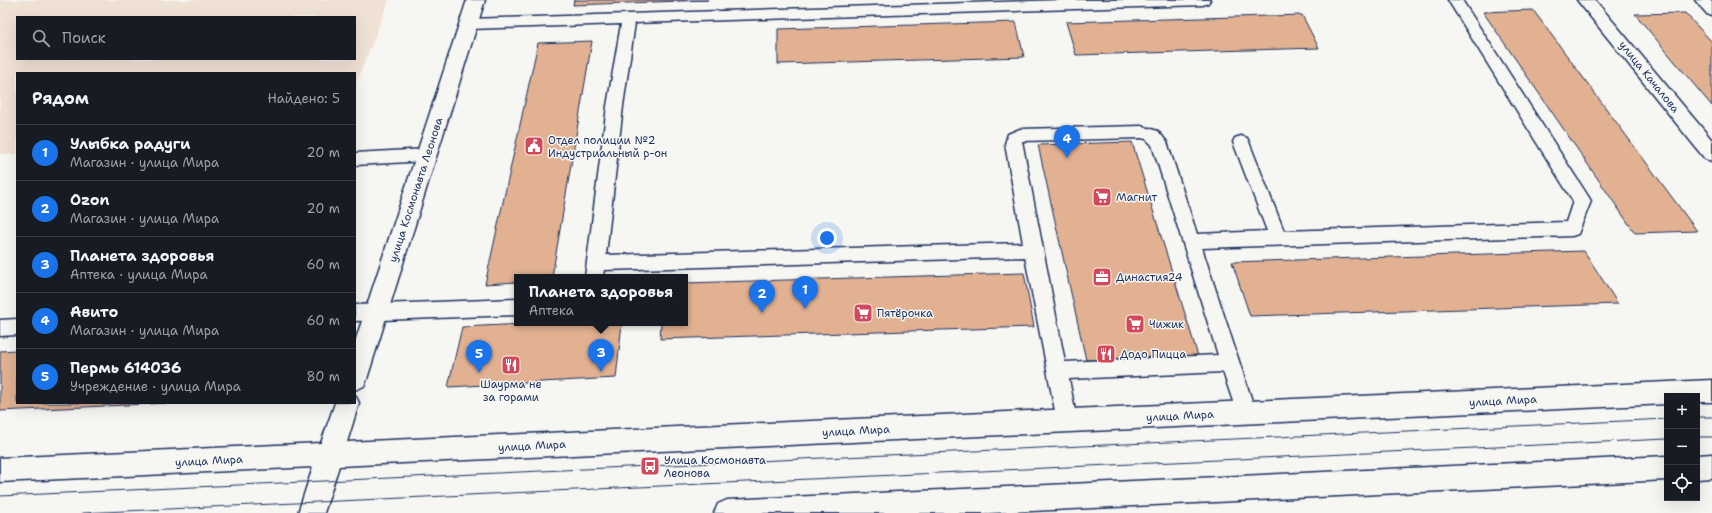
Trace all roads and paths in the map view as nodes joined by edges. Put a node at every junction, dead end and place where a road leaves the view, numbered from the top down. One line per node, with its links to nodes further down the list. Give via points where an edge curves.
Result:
1 (476, 0): 10 (main road, улица Космонавта Леонова)
2 (1204, 0): 6 (lane)
3 (1455, 0): 15 (lane, via 1582,201 1572,229)
4 (1586, 0): 12 (main road, улица Качалова)
5 (1702, 0): 8 (lane)
6 (1078, 2): 7 (lane)
7 (829, 6): 9 (lane)
8 (1712, 10)
9 (629, 18): 10 (lane); 18 (lane, via 615,106)
10 (468, 24): 13 (main road, улица Космонавта Леонова)
11 (1241, 142): 15 (lane)
12 (1712, 154)
13 (427, 156): 14 (lane); 20 (main road, улица Космонавта Леонова)
14 (356, 159)
15 (1278, 238): 16 (lane)
16 (1191, 241): 17 (lane, via 1159,142 1152,135 1141,132 1020,135 1014,138 1013,144); 24 (lane)
17 (1034, 250): 18 (lane); 25 (lane)
18 (595, 270)
19 (514, 307): 20 (lane)
20 (377, 312): 21 (lane); 26 (main road, улица Космонавта Леонова)
21 (356, 313)
22 (16, 327): 23 (lane)
23 (0, 328)
24 (1230, 363): 25 (lane); 29 (lane)
25 (1057, 371): 30 (lane)
26 (356, 376)
27 (1712, 391): 29 (main road, улица Мира)
28 (347, 404): 31 (main road)
29 (1246, 413): 30 (main road, улица Мира)
30 (1067, 421): 31 (main road, улица Мира)
31 (330, 455): 35 (main road, улица Мира); 36 (main road)
32 (1712, 466): 33 (main road)
33 (1700, 467)
34 (1664, 468): 37 (main road)
35 (0, 470)
36 (311, 513)
37 (727, 513)

